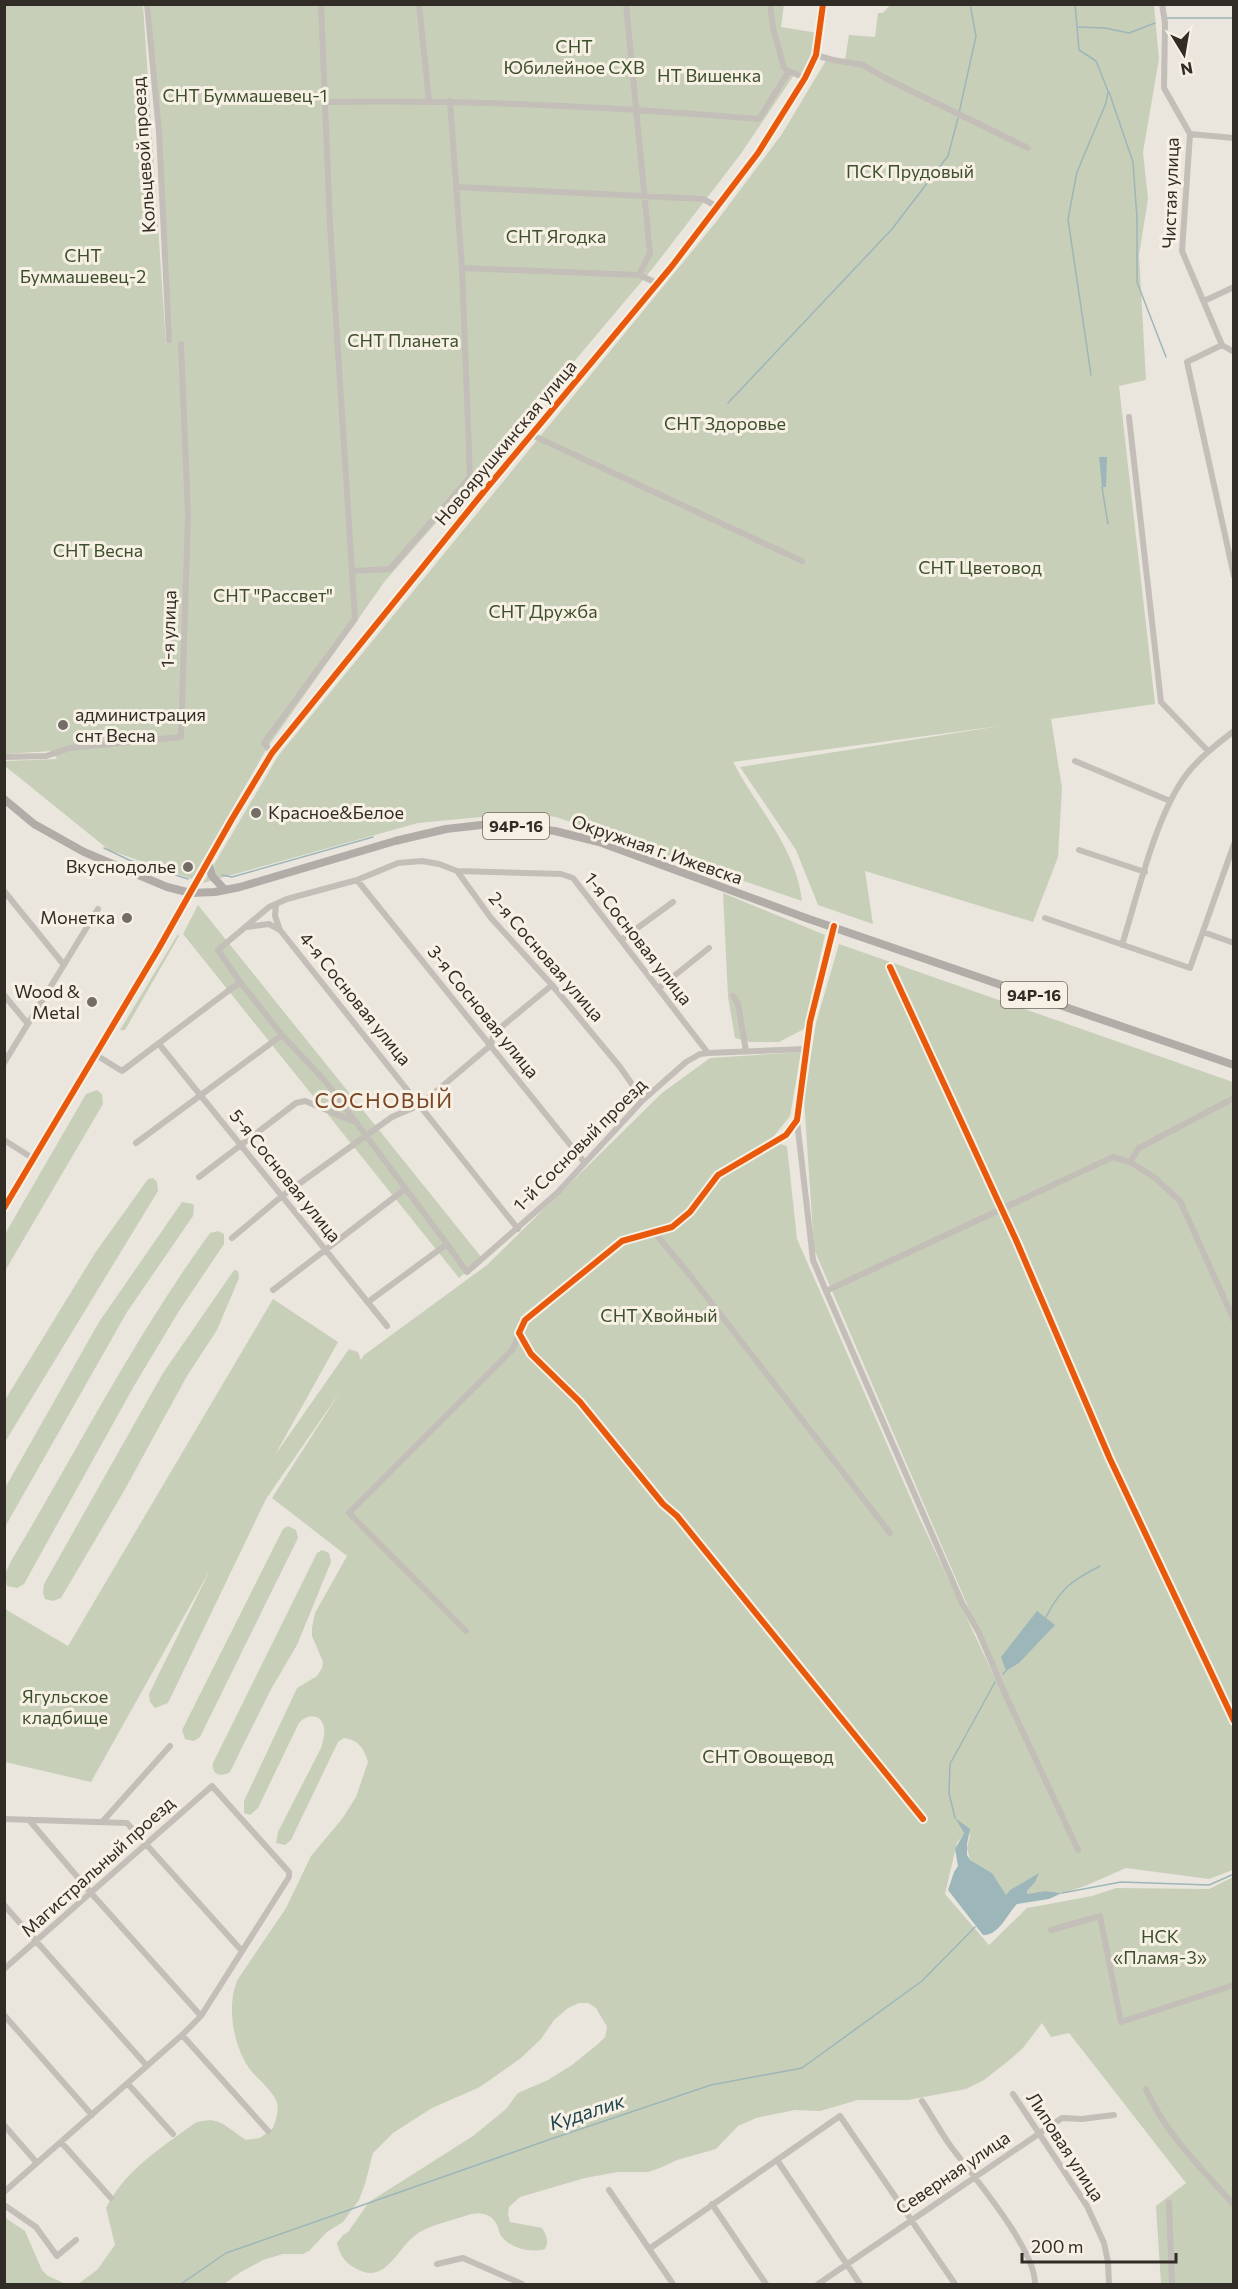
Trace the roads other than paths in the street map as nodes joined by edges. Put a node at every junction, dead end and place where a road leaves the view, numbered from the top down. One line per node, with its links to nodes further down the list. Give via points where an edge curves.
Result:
1 (147, 4): 26 (street, Кольцевой проезд, via 159,132)
2 (321, 4): 13 (street)
3 (419, 4): 11 (street)
4 (626, 4): 14 (street)
5 (770, 4): 9 (street, via 784,68)
6 (824, 4): 8 (street, Новоярушкинская улица)
7 (1162, 4): 15 (street, Чистая улица, via 1164,88)
8 (816, 55): 10 (street, Новоярушкинская улица); 17 (street, via 863,65)
9 (789, 71): 10 (street); 14 (street, via 759,119)
10 (805, 78): 20 (street, Новоярушкинская улица)
11 (429, 101): 12 (street); 13 (street)
12 (450, 101): 14 (street); 18 (street)
13 (326, 102): 35 (street)
14 (637, 109): 19 (street)
15 (1190, 134): 16 (street); 25 (street, Чистая улица, via 1182,251)
16 (1233, 138)
17 (1028, 148)
18 (456, 187): 19 (street); 21 (street)
19 (645, 195): 20 (street, via 703,198); 22 (street, via 650,253)
20 (718, 207): 23 (street, Новоярушкинская улица)
21 (462, 268): 22 (street); 32 (street)
22 (639, 275): 23 (street)
23 (657, 283): 31 (street, Новоярушкинская улица)
24 (1233, 287): 25 (street)
25 (1204, 301): 28 (street, Чистая улица)
26 (169, 340)
27 (181, 344): 40 (street, 1-я улица, via 188,516 181,737 70,748 46,756)
28 (1222, 345): 29 (street); 36 (street, via 1187,362)
29 (1233, 352)
30 (1129, 417): 38 (street, via 1161,702)
31 (532, 435): 33 (street, Новоярушкинская улица); 34 (street)
32 (470, 477): 33 (street); 35 (street, via 390,569)
33 (486, 489): 39 (street, Новоярушкинская улица)
34 (802, 561)
35 (352, 571): 39 (street, via 355,619 264,743)
36 (1233, 576)
37 (1233, 731): 38 (street)
38 (1208, 751): 43 (street)
39 (272, 753): 47 (street, Новоярушкинская улица)
40 (4, 757)
41 (1075, 761): 43 (street)
42 (4, 799): 53 (main road, Окружная г. Ижевска / 94Р-16, via 34,824 84,852)
43 (1170, 801): 49 (street)
44 (1233, 844): 46 (street)
45 (1079, 850): 49 (street)
46 (1230, 861): 61 (street)
47 (208, 862): 51 (main road, via 212,876); 53 (street, Новоярушкинская улица)
48 (457, 871): 50 (street, via 431,862 410,861); 62 (street, 1-я Сосновая улица, via 567,875 578,883); 69 (street, 2-я Сосновая улица, via 491,918)
49 (1145, 872): 64 (street)
50 (357, 880): 55 (street); 76 (street, 3-я Сосновая улица)
51 (225, 890): 53 (main road, Окружная г. Ижевска / 94Р-16); 59 (main road, Окружная г. Ижевска / 94Р-16, via 446,829 509,825 599,842)
52 (4, 891): 66 (street)
53 (191, 893): 80 (street, Новоярушкинская улица)
54 (673, 902): 62 (street)
55 (276, 904): 58 (street); 60 (street)
56 (98, 909): 66 (street)
57 (1045, 918): 64 (street)
58 (244, 927): 60 (street, via 269,924); 68 (street, via 218,950)
59 (834, 927): 77 (street); 82 (main road, Окружная г. Ижевска / 94Р-16)
60 (280, 930): 86 (street, 4-я Сосновая улица)
61 (1203, 932): 63 (street); 64 (street, via 1190,968)
62 (621, 940): 70 (street, 1-я Сосновая улица)
63 (1233, 943)
64 (1122, 945)
65 (709, 948): 70 (street)
66 (64, 965): 73 (street)
67 (890, 967): 100 (street)
68 (240, 982): 74 (street); 75 (street)
69 (552, 985): 76 (street, via 494,1033); 85 (street, 2-я Сосновая улица)
70 (658, 988): 79 (street, 1-я Сосновая улица)
71 (4, 995): 73 (street)
72 (733, 996): 78 (street, via 738,1004)
73 (28, 1024): 81 (street)
74 (282, 1035): 83 (street); 88 (street, via 326,1082)
75 (159, 1044): 80 (street, via 122,1071); 83 (street, 5-я Сосновая улица)
76 (491, 1045): 86 (street); 95 (street, 3-я Сосновая улица)
77 (806, 1049): 78 (street); 87 (street)
78 (746, 1051): 79 (street)
79 (708, 1053): 85 (street, 1-й Сосновый проезд, via 686,1062)
80 (96, 1055): 93 (street, Новоярушкинская улица)
81 (4, 1063)
82 (1233, 1065)
83 (200, 1095): 91 (street); 92 (street, 5-я Сосновая улица)
84 (1233, 1098): 94 (street, via 1139,1148)
85 (643, 1100): 95 (street, 1-й Сосновый проезд)
86 (420, 1105): 89 (street, via 392,1117); 101 (street, 4-я Сосновая улица)
87 (797, 1120): 102 (street, via 786,1135 718,1175 690,1212 672,1227); 107 (street, via 813,1260)
88 (354, 1121): 89 (street); 92 (street, via 300,1102)
89 (366, 1136): 97 (street); 98 (street)
90 (4, 1140): 93 (street)
91 (136, 1143)
92 (242, 1146): 96 (street); 98 (street, 5-я Сосновая улица)
93 (34, 1159): 99 (street, Новоярушкинская улица)
94 (1130, 1162): 100 (street, via 1113,1157); 109 (street, via 1180,1201)
95 (585, 1163): 101 (street, 1-й Сосновый проезд)
96 (199, 1177)
97 (405, 1189): 104 (street); 105 (street)
98 (282, 1196): 103 (street); 105 (street, 5-я Сосновая улица)
99 (4, 1208)
100 (1001, 1209): 107 (street); 114 (street, via 1110,1459)
101 (518, 1229): 104 (street, 1-й Сосновый проезд, via 467,1272)
102 (655, 1233): 111 (street, via 622,1241 525,1320); 112 (street)
103 (232, 1238)
104 (447, 1244): 108 (street)
105 (326, 1250): 106 (street); 108 (street, 5-я Сосновая улица)
106 (273, 1290)
107 (826, 1291): 121 (street, via 962,1603)
108 (368, 1302): 110 (street, 5-я Сосновая улица)
109 (1233, 1320)
110 (387, 1326)
111 (519, 1333): 113 (street, via 513,1349 349,1513); 117 (street, via 531,1354 580,1402 677,1516)
112 (890, 1533)
113 (465, 1631)
114 (1233, 1721)
115 (170, 1746): 119 (street)
116 (4, 1819): 118 (street)
117 (923, 1819)
118 (29, 1820): 119 (street); 122 (street)
119 (103, 1821): 120 (street, via 127,1823)
120 (146, 1844): 122 (street, Магистральный проезд); 126 (street); 126 (street, Магистральный проезд, via 212,1786 251,1827 290,1874)
121 (1078, 1850)
122 (91, 1893): 125 (street, Магистральный проезд); 130 (street)
123 (4, 1905): 125 (street)
124 (1051, 1930): 128 (street, via 1100,1916 1120,2022)
125 (37, 1942): 127 (street, Магистральный проезд); 132 (street)
126 (242, 1951): 130 (street)
127 (4, 1969)
128 (1233, 1984)
129 (4, 2015): 137 (street)
130 (201, 2016): 131 (street)
131 (182, 2035): 132 (street); 140 (street)
132 (147, 2066): 133 (street)
133 (128, 2084): 137 (street); 142 (street)
134 (1146, 2089): 153 (street, via 1170,2129)
135 (1013, 2094): 141 (street, Липовая улица)
136 (922, 2101): 146 (street)
137 (92, 2115): 143 (street)
138 (1114, 2115): 141 (street, Северная улица, via 1062,2118)
139 (4, 2126): 145 (street)
140 (268, 2131)
141 (1038, 2133): 146 (street, Северная улица); 167 (street, Липовая улица, via 1087,2206 1108,2262)
142 (173, 2134)
143 (61, 2142): 145 (street); 149 (street)
144 (777, 2160): 150 (street); 154 (street, via 840,2116); 158 (street)
145 (37, 2163): 148 (street)
146 (975, 2177): 154 (street, Северная улица); 166 (street, via 1030,2258)
147 (609, 2190): 156 (street)
148 (4, 2192)
149 (111, 2198)
150 (712, 2204): 156 (street); 162 (street)
151 (1169, 2204): 168 (street)
152 (4, 2205): 155 (street, via 36,2227 57,2256)
153 (1233, 2205)
154 (910, 2220): 158 (street, Северная улица); 165 (street)
155 (76, 2240)
156 (649, 2249): 161 (street)
157 (437, 2264): 159 (street, via 463,2258)
158 (848, 2264): 163 (street, Северная улица); 164 (street)
159 (512, 2282): 160 (street)
160 (522, 2284)
161 (673, 2284)
162 (766, 2284)
163 (818, 2284)
164 (860, 2284)
165 (955, 2284)
166 (1035, 2284)
167 (1109, 2284)
168 (1172, 2284)

